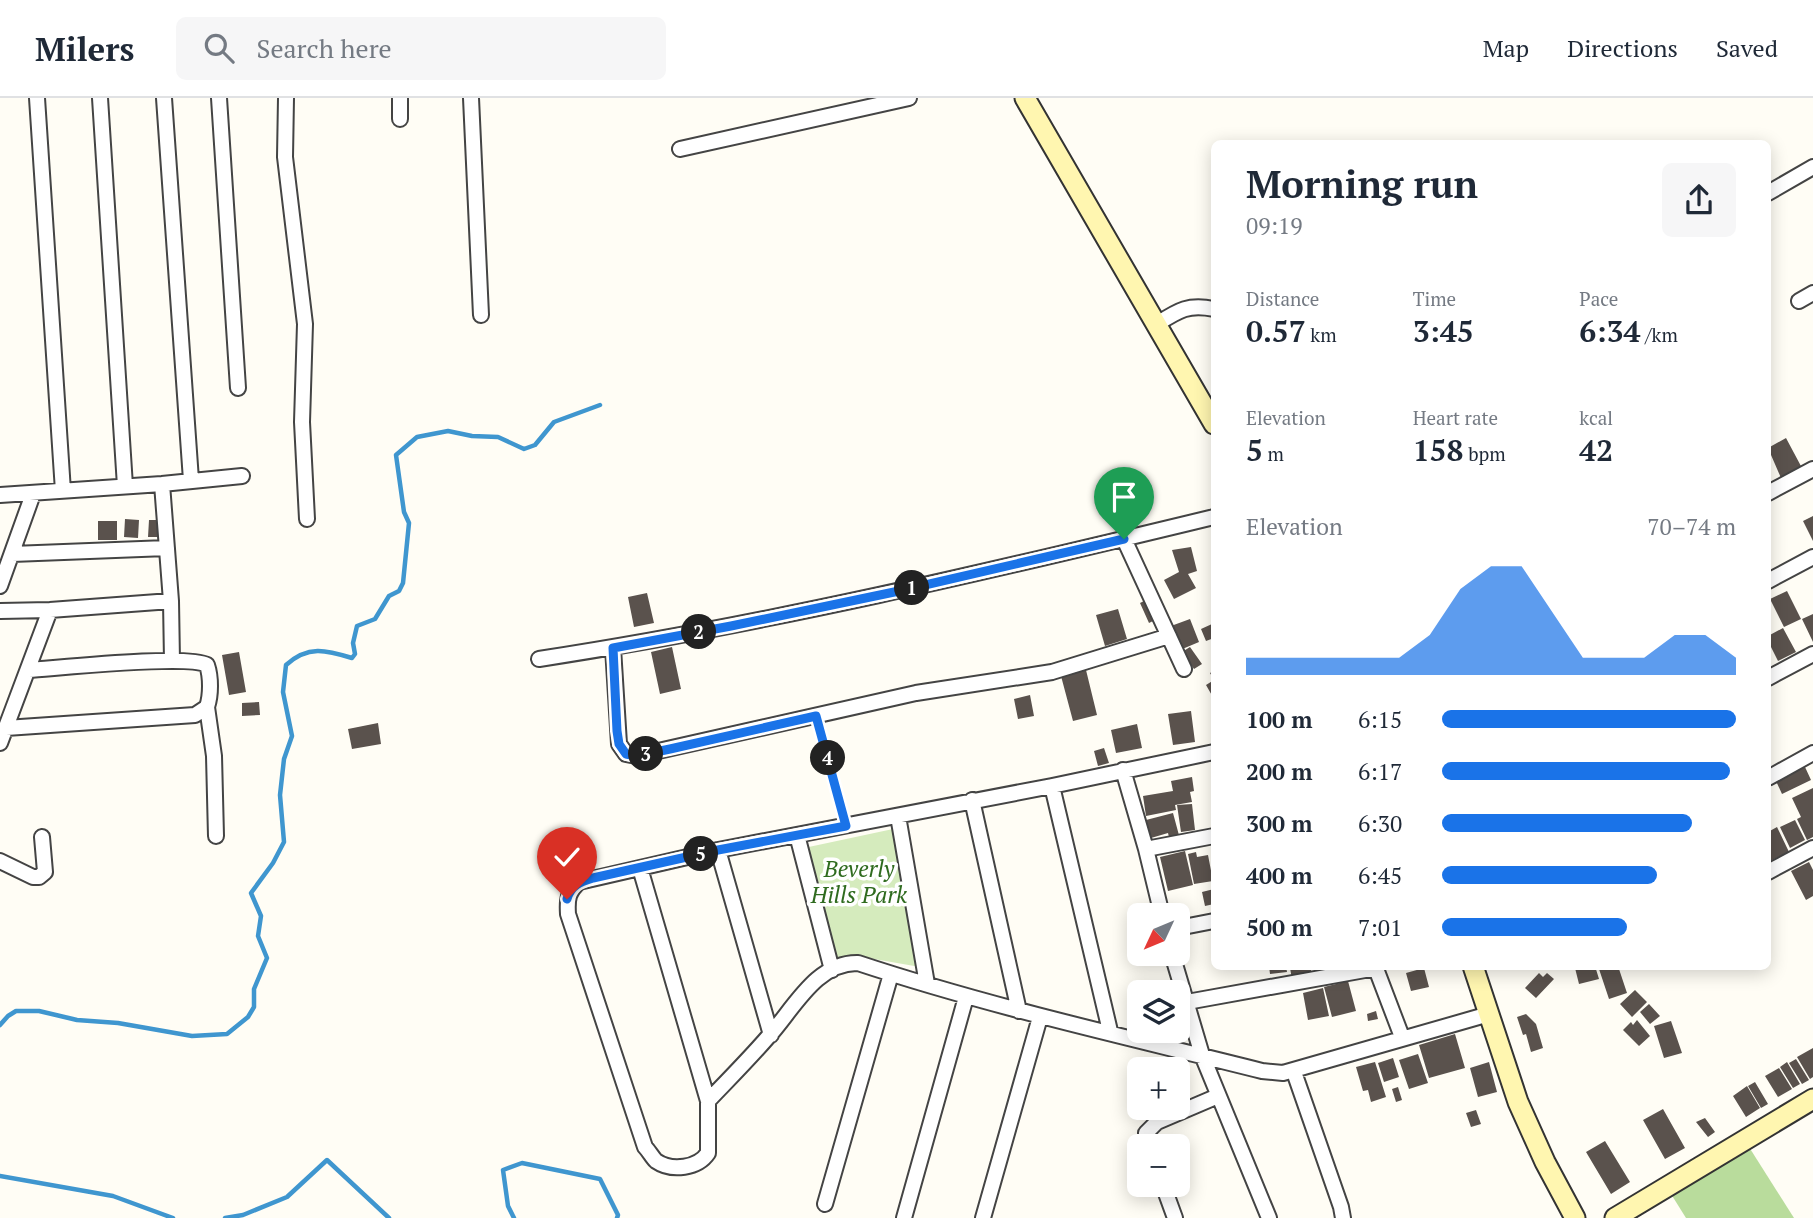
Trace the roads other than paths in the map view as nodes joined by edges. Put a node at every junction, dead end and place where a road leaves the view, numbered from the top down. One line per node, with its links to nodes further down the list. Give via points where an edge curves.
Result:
1 (37, 98): 26 (street)
2 (100, 98): 25 (street)
3 (164, 98): 23 (street)
4 (219, 98): 19 (street)
5 (286, 98): 31 (street, via 285,157 305,324 302,422)
6 (400, 98): 10 (street)
7 (471, 98): 17 (street)
8 (909, 98): 11 (street)
9 (1025, 98): 18 (street)
10 (400, 119)
11 (680, 149)
12 (1813, 167): 13 (street)
13 (1771, 191)
14 (1813, 293): 15 (street)
15 (1799, 301)
16 (1211, 309): 18 (street, via 1191,306)
17 (481, 315)
18 (1157, 324): 20 (street)
19 (238, 388)
20 (1211, 419)
21 (1813, 469): 27 (street)
22 (242, 476): 23 (street)
23 (191, 480): 24 (street)
24 (162, 484): 25 (street); 33 (street)
25 (125, 486): 26 (street)
26 (63, 491): 28 (street)
27 (1771, 491)
28 (33, 494): 29 (street); 34 (street)
29 (0, 495)
30 (1211, 518): 32 (street)
31 (307, 519)
32 (1124, 539): 41 (street); 42 (street, via 873,597)
33 (167, 548): 34 (street); 38 (street)
34 (12, 554): 37 (street)
35 (1813, 557): 36 (street)
36 (1771, 579)
37 (0, 586)
38 (171, 601): 39 (street); 45 (street)
39 (50, 610): 40 (street); 47 (street)
40 (0, 611)
41 (1169, 636): 42 (street, via 1052,672 916,693 648,754 626,754 619,744); 46 (street)
42 (613, 648): 44 (street)
43 (1813, 654): 48 (street)
44 (539, 659)
45 (172, 661): 47 (street); 49 (street, via 207,665)
46 (1184, 669)
47 (29, 670): 50 (street)
48 (1771, 676)
49 (207, 707): 50 (street, via 195,715); 60 (street, via 214,756)
50 (6, 728): 51 (street)
51 (0, 743)
52 (1211, 753): 54 (street)
53 (1813, 753): 55 (street)
54 (1123, 770): 56 (street); 64 (street)
55 (1771, 776)
56 (1052, 786): 57 (street); 84 (street)
57 (972, 800): 58 (street); 80 (street)
58 (898, 816): 59 (street); 77 (street)
59 (797, 835): 65 (street); 72 (street)
60 (216, 836)
61 (42, 837): 66 (street, via 45,872 39,877)
62 (1211, 837): 64 (street)
63 (1813, 848): 68 (street)
64 (1146, 849): 69 (street)
65 (718, 850): 67 (street); 85 (street)
66 (0, 861)
67 (640, 868): 91 (street); 91 (street, via 579,882 570,890 568,914 645,1147 655,1160 687,1167 704,1160 709,1140)
68 (1771, 870)
69 (1159, 903)
70 (1211, 922): 71 (street)
71 (1190, 926)
72 (832, 970): 76 (street, via 858,963); 85 (street, via 802,995)
73 (1359, 970): 79 (street)
74 (1376, 970): 86 (street)
75 (1474, 970): 82 (street)
76 (891, 974): 77 (street); 94 (street)
77 (927, 984): 78 (street)
78 (966, 997): 80 (street); 95 (street)
79 (1190, 1001)
80 (1019, 1011): 83 (street)
81 (1190, 1013): 87 (street)
82 (1489, 1014): 86 (street); 100 (street, via 1518,1102)
83 (1040, 1017): 84 (street); 96 (street)
84 (1110, 1031): 87 (street)
85 (771, 1035): 91 (street)
86 (1402, 1037): 88 (street)
87 (1202, 1055): 88 (street, via 1262,1071); 89 (street)
88 (1294, 1072): 99 (street)
89 (1218, 1096): 92 (street, via 1157,1122); 98 (street)
90 (1813, 1099): 101 (street)
91 (708, 1101)
92 (1146, 1134)
93 (1167, 1197): 97 (street)
94 (825, 1204)
95 (904, 1218)
96 (983, 1218)
97 (1175, 1218)
98 (1269, 1218)
99 (1343, 1218)
100 (1575, 1218)
101 (1615, 1218)

